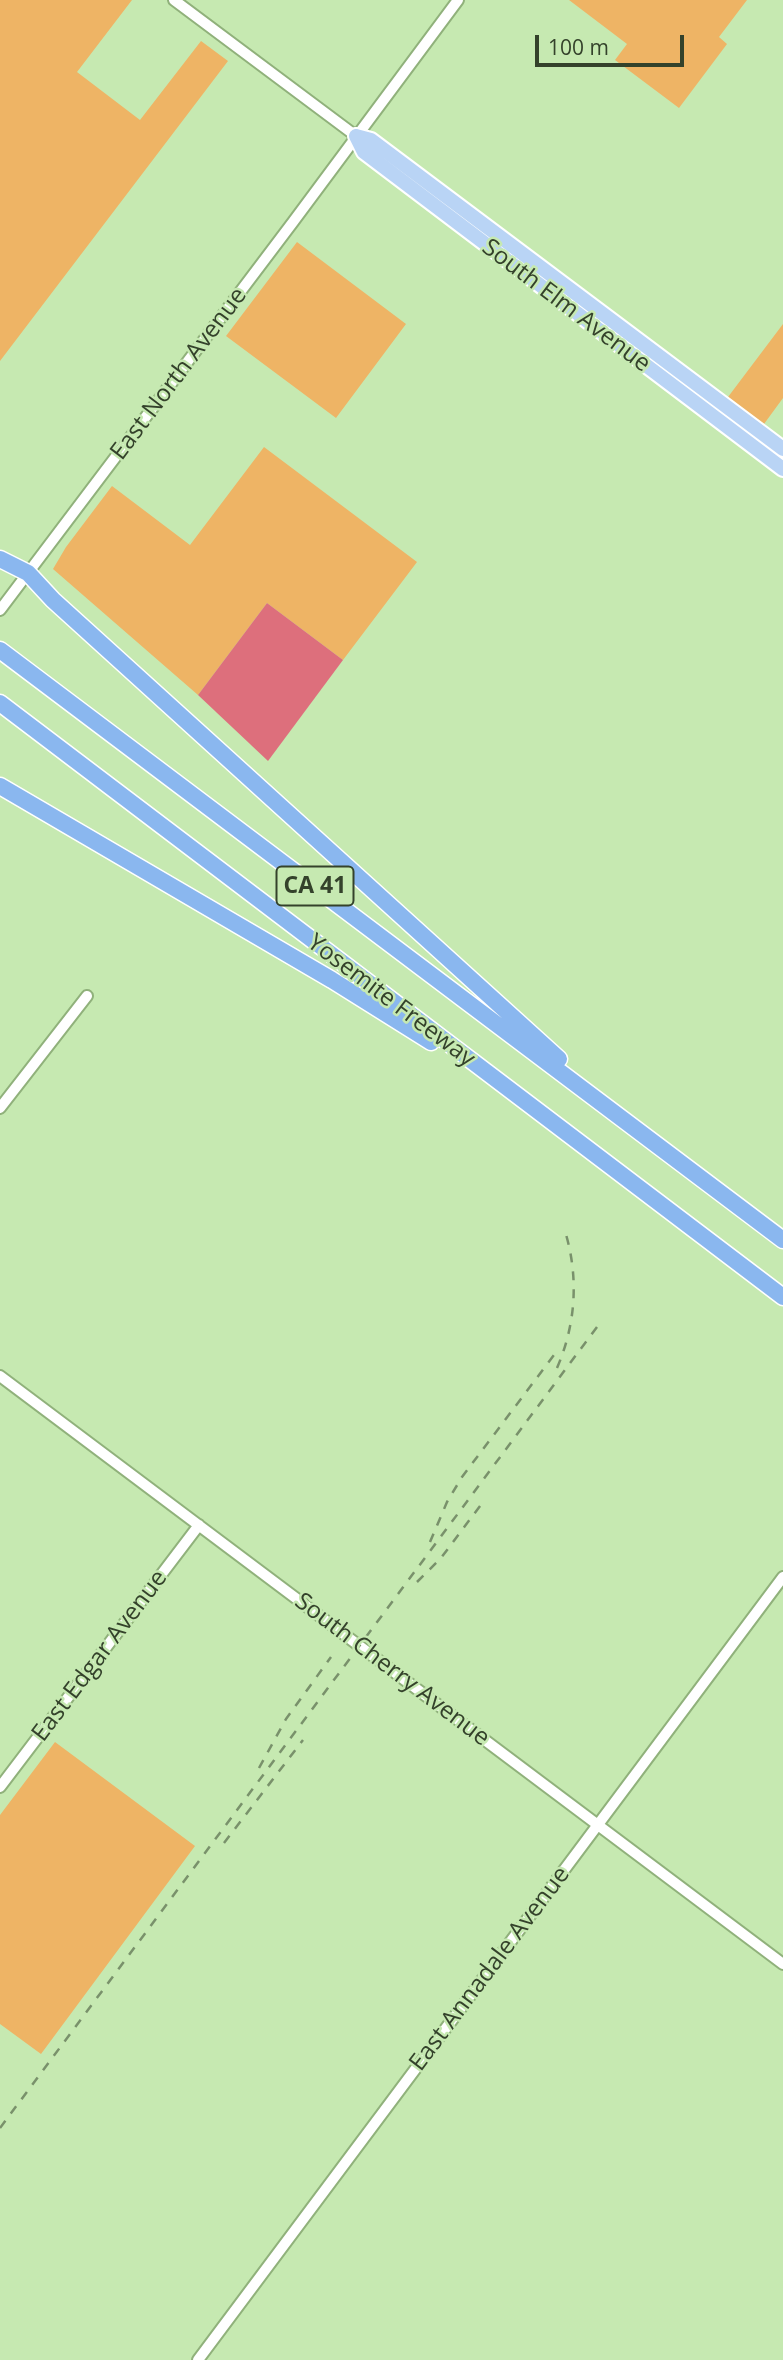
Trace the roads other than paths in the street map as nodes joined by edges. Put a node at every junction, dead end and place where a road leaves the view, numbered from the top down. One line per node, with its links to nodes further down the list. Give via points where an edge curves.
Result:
1 (174, 0): 3 (street, South Elm Avenue)
2 (458, 0): 3 (street, East North Avenue)
3 (356, 136): 4 (main road, South Elm Avenue, via 371,140); 5 (main road, South Elm Avenue, via 364,152); 7 (street, East North Avenue)
4 (783, 449)
5 (783, 469)
6 (0, 559): 7 (highway)
7 (28, 573): 8 (street, East North Avenue); 14 (highway)
8 (0, 610)
9 (0, 650): 14 (highway, Yosemite Freeway / CA 41)
10 (0, 703): 15 (highway, Yosemite Freeway / CA 41)
11 (0, 786): 15 (highway, via 332,980)
12 (87, 996): 13 (street)
13 (0, 1108)
14 (614, 1112): 16 (highway, Yosemite Freeway / CA 41)
15 (541, 1115): 17 (highway, Yosemite Freeway / CA 41)
16 (783, 1240)
17 (783, 1297)
18 (0, 1376): 19 (street, South Cherry Avenue)
19 (199, 1525): 21 (street, East Edgar Avenue); 22 (street, South Cherry Avenue)
20 (783, 1577): 22 (street, East Annadale Avenue)
21 (0, 1787)
22 (598, 1824): 23 (street, South Cherry Avenue); 24 (street, East Annadale Avenue)
23 (783, 1964)
24 (198, 2360)

